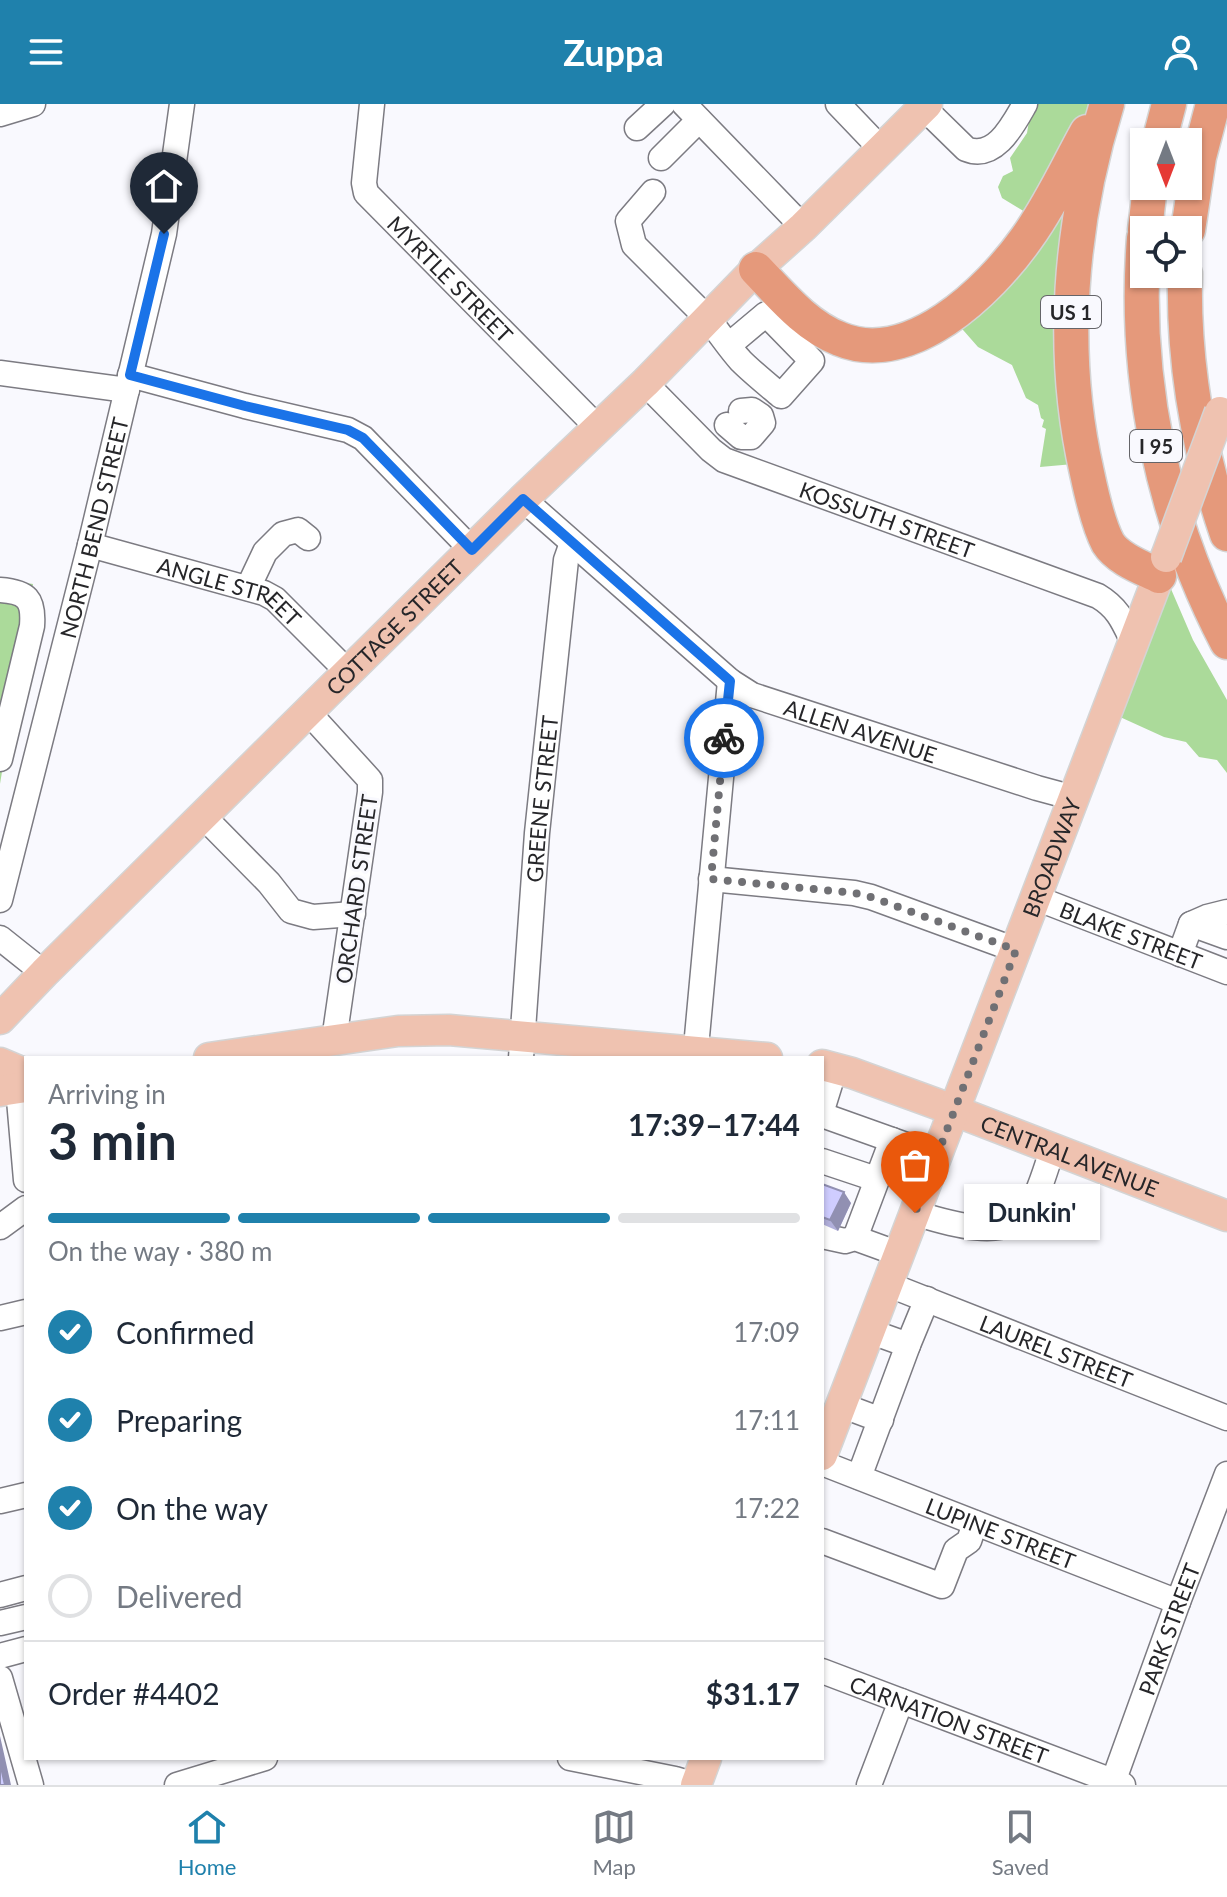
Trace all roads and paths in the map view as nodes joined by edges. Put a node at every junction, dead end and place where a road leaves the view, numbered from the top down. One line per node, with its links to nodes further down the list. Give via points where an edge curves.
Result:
1 (33, 104): 12 (street)
2 (182, 104): 26 (street, NORTH BEND STREET, via 164,234)
3 (372, 104): 30 (street, MYRTLE STREET, via 366,193)
4 (663, 104): 13 (street)
5 (838, 104): 15 (street)
6 (1025, 104): 10 (street, via 1000,141 982,152 966,149)
7 (1104, 104): 20 (highway, via 1035,226 1007,263 962,307 914,337 882,345 844,341 808,321); 38 (highway, US 1, via 1074,264 1071,341 1076,407 1090,487 1108,543 1122,556)
8 (1169, 104): 14 (highway)
9 (1213, 104): 18 (highway)
10 (925, 106): 15 (main road, COTTAGE STREET)
11 (692, 112): 16 (street); 19 (street)
12 (0, 114)
13 (637, 128)
14 (1163, 128)
15 (881, 149): 19 (main road, COTTAGE STREET)
16 (661, 158)
17 (653, 192): 23 (street, via 628,221 634,245)
18 (1190, 216)
19 (803, 227): 20 (main road, COTTAGE STREET)
20 (756, 269): 23 (main road, COTTAGE STREET)
21 (1142, 288): 42 (highway, I 95, via 1141,328 1154,435 1188,555)
22 (1185, 288): 33 (highway, I 95, via 1193,407)
23 (708, 319): 24 (street); 27 (main road, COTTAGE STREET)
24 (729, 345)
25 (0, 373): 26 (street)
26 (128, 383): 36 (street, NORTH BEND STREET); 37 (street, via 348,430 363,438)
27 (645, 383): 30 (main road, COTTAGE STREET); 31 (street, KOSSUTH STREET)
28 (1224, 404): 38 (main road, BROADWAY, bridge)
29 (733, 419): 31 (street)
30 (598, 428): 32 (main road, COTTAGE STREET)
31 (706, 446): 41 (street, KOSSUTH STREET, via 732,464 1098,596 1111,604)
32 (523, 499): 35 (street, ALLEN AVENUE); 37 (main road, COTTAGE STREET)
33 (1227, 534)
34 (308, 538): 39 (street, via 298,530 283,534 265,552)
35 (572, 543): 44 (street, ALLEN AVENUE); 63 (street, GREENE STREET, via 537,833)
36 (90, 545): 39 (street, ANGLE STREET); 51 (street, NORTH BEND STREET)
37 (472, 550): 43 (main road, COTTAGE STREET)
38 (1163, 567): 41 (main road, BROADWAY)
39 (248, 588): 43 (street, ANGLE STREET, via 275,599)
40 (0, 590): 46 (street, via 15,591 29,600 33,611)
41 (1133, 642): 47 (main road, BROADWAY)
42 (1227, 642)
43 (348, 672): 45 (main road, COTTAGE STREET)
44 (730, 681): 47 (street, ALLEN AVENUE, via 752,695); 49 (street)
45 (309, 713): 48 (main road, COTTAGE STREET); 53 (street, ORCHARD STREET, via 370,780)
46 (0, 759)
47 (1074, 798): 50 (main road, BROADWAY)
48 (203, 816): 53 (street, via 291,911 313,917); 60 (main road, COTTAGE STREET)
49 (711, 879): 57 (street, via 854,893); 64 (street)
50 (1036, 898): 57 (main road, BROADWAY); 58 (street, BLAKE STREET)
51 (0, 900)
52 (1227, 912): 54 (street)
53 (353, 914): 62 (street, ORCHARD STREET)
54 (1191, 924): 55 (street); 58 (street)
55 (1227, 937)
56 (0, 938): 60 (street)
57 (1016, 950): 71 (main road, BROADWAY)
58 (1180, 954): 59 (street, BLAKE STREET)
59 (1227, 972)
60 (44, 973): 61 (main road, COTTAGE STREET)
61 (0, 1019)
62 (334, 1040): 63 (main road, via 424,1029); 65 (main road)
63 (522, 1047): 64 (main road)
64 (696, 1055): 66 (main road)
65 (223, 1056)
66 (720, 1056)
67 (0, 1063): 69 (main road)
68 (828, 1066): 70 (street); 71 (main road, CENTRAL AVENUE)
69 (17, 1085): 76 (street)
70 (824, 1097)
71 (954, 1111): 74 (main road, CENTRAL AVENUE); 75 (main road, BROADWAY)
72 (824, 1114): 73 (street)
73 (892, 1140): 75 (street); 78 (street)
74 (1053, 1148): 80 (street, via 1028,1211 1016,1223 971,1226); 81 (main road, CENTRAL AVENUE)
75 (937, 1156): 80 (main road, BROADWAY)
76 (24, 1159)
77 (824, 1162): 78 (street)
78 (876, 1179): 84 (street)
79 (24, 1209): 82 (street)
80 (915, 1213): 85 (main road, BROADWAY)
81 (1227, 1216)
82 (0, 1227)
83 (824, 1236): 84 (street)
84 (855, 1238): 85 (street)
85 (899, 1254): 86 (main road, BROADWAY)
86 (887, 1284): 87 (street, LAUREL STREET); 90 (main road, BROADWAY)
87 (927, 1299): 91 (street); 93 (street, LAUREL STREET)
88 (24, 1312): 89 (street)
89 (0, 1318)
90 (869, 1331): 91 (street); 92 (main road, BROADWAY)
91 (908, 1345): 94 (street)
92 (841, 1405): 94 (street); 95 (main road, BROADWAY)
93 (1227, 1418)
94 (881, 1420): 98 (street)
95 (824, 1450)
96 (824, 1464): 98 (street, LUPINE STREET)
97 (1227, 1474): 105 (street, PARK STREET)
98 (859, 1477): 101 (street, LUPINE STREET)
99 (24, 1495): 100 (street)
100 (0, 1501)
101 (975, 1523): 102 (street, via 969,1541 956,1550 942,1586); 105 (street, LUPINE STREET)
102 (824, 1542)
103 (24, 1589): 104 (street)
104 (0, 1595)
105 (1178, 1602): 117 (street, PARK STREET)
106 (24, 1617): 107 (street)
107 (0, 1623)
108 (24, 1650): 109 (street)
109 (0, 1656)
110 (824, 1672): 112 (street, CARNATION STREET)
111 (2, 1692): 118 (street)
112 (901, 1701): 117 (street, CARNATION STREET); 121 (street)
113 (258, 1760): 119 (street)
114 (590, 1760): 116 (street)
115 (705, 1760): 120 (main road)
116 (621, 1763): 120 (street)
117 (1116, 1784)
118 (31, 1785)
119 (177, 1785)
120 (695, 1785)
121 (869, 1785)

